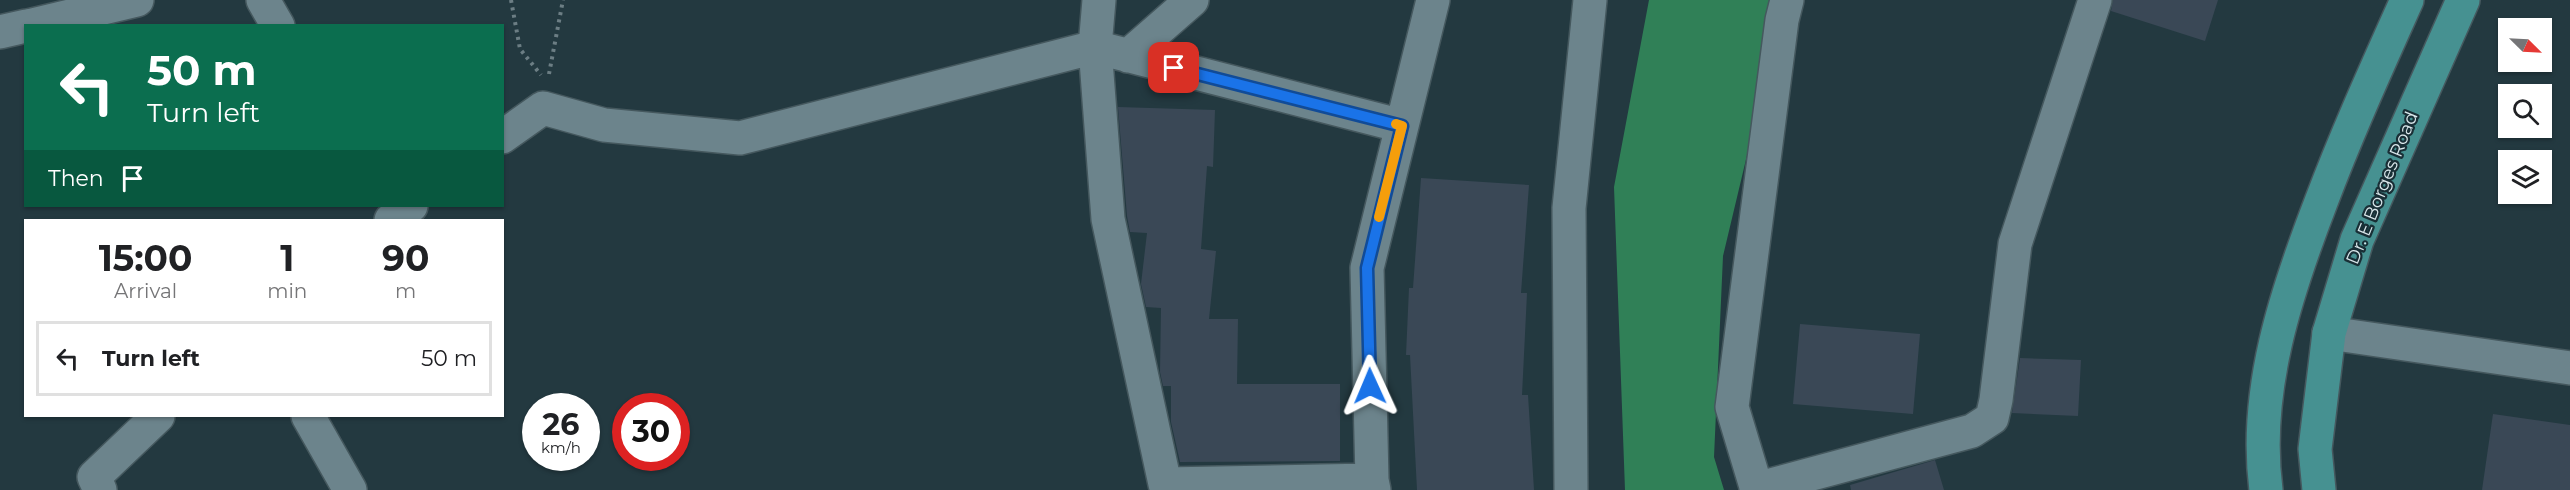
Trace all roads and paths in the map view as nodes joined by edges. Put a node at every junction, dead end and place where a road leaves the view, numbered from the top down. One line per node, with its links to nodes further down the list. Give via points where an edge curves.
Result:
1 (137, 0): 13 (street)
2 (263, 0): 14 (street)
3 (511, 0): 4 (path, via 520,49 548,83)
4 (563, 0)
5 (1099, 0): 17 (street)
6 (1192, 0): 18 (street)
7 (1432, 0): 19 (street)
8 (1590, 0): 31 (street, via 1569,208)
9 (1787, 0): 28 (street, via 1732,407)
10 (2095, 0): 28 (street, via 2015,244 1992,418 1972,432)
11 (2407, 0): 32 (main road, via 2349,127 2292,276 2271,359 2261,455)
12 (2463, 0): 23 (main road, Dr. E Borges Road, via 2357,240)
13 (35, 24)
14 (277, 24)
15 (24, 27): 16 (street)
16 (0, 32)
17 (1095, 47): 18 (street); 20 (street, via 740,138 604,125 543,108); 27 (street, via 1108,219 1165,484)
18 (1128, 56): 19 (street)
19 (1402, 126): 27 (street, via 1367,268)
20 (504, 137)
21 (410, 207): 22 (street)
22 (392, 219)
23 (2329, 333): 24 (street); 33 (main road, Dr. E Borges Road, via 2314,449)
24 (2570, 368)
25 (157, 417): 29 (street, via 94,477)
26 (309, 417): 30 (street)
27 (1373, 485)
28 (1757, 489)
29 (100, 490)
30 (350, 490)
31 (1571, 490)
32 (2266, 490)
33 (2319, 490)

